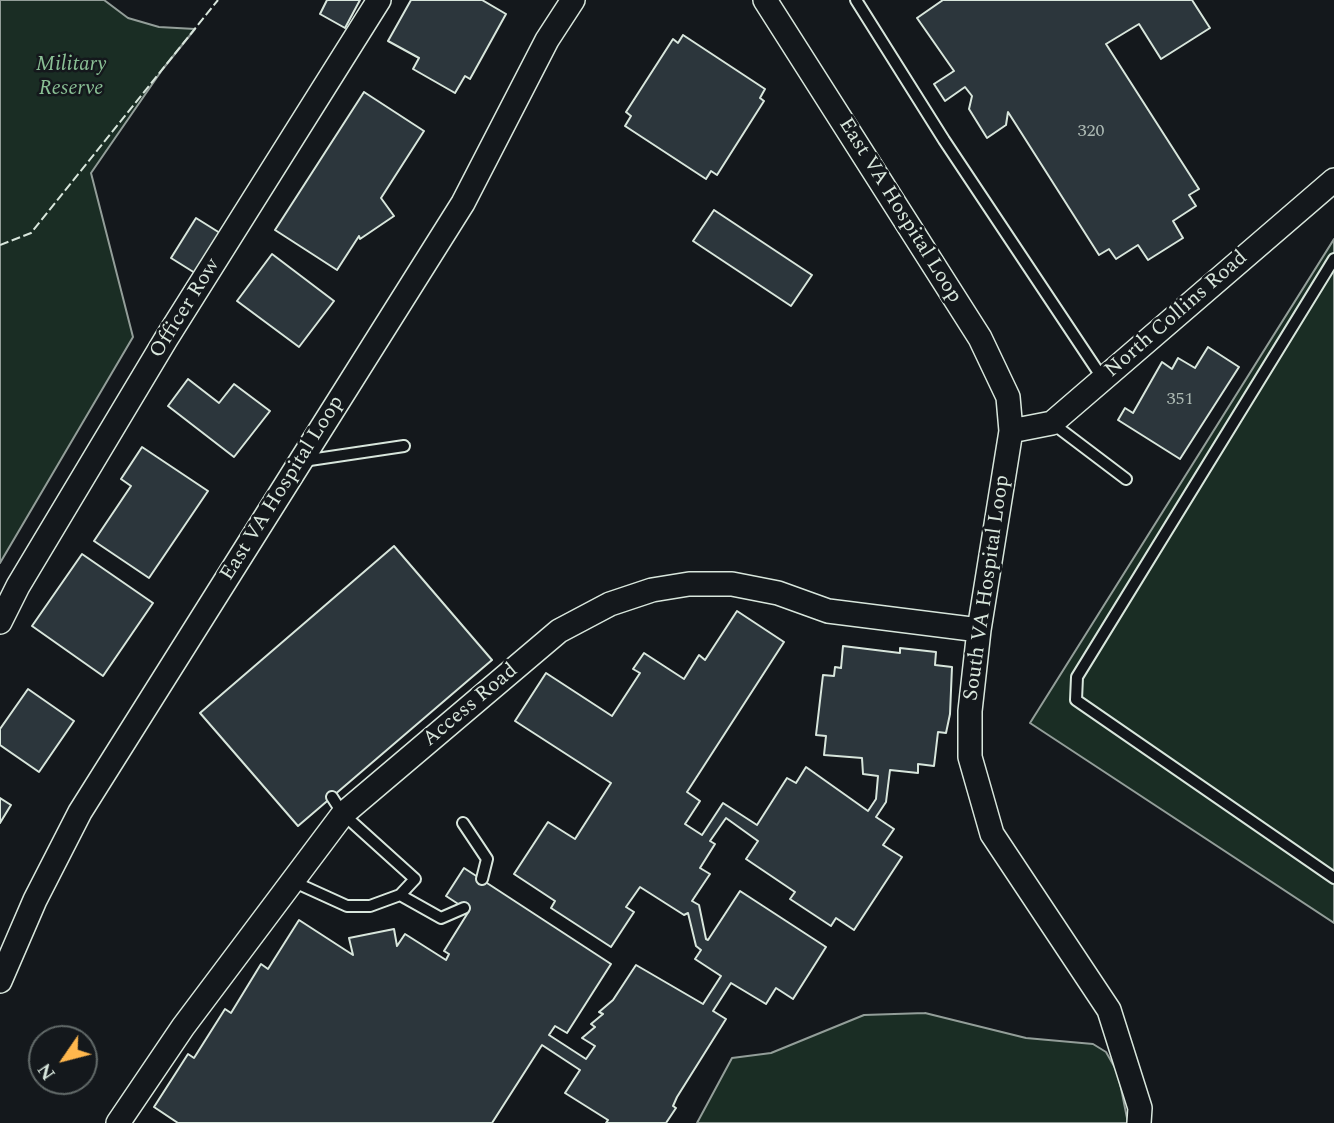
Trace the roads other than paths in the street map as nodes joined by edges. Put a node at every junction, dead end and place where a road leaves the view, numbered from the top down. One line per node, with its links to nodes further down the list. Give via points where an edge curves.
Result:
1 (379, 0): 13 (street, Officer Row, via 166,339)
2 (573, 0): 11 (street, East VA Hospital Loop, via 547,40 463,203)
3 (765, 0): 9 (street, East VA Hospital Loop, via 985,347 1008,397)
4 (856, 0): 7 (lane, via 943,140)
5 (1334, 180): 7 (street, North Collins Road)
6 (1334, 259): 17 (lane, via 1077,677 1076,700)
7 (1103, 379): 8 (street, North Collins Road)
8 (1052, 422): 9 (street, North Collins Road); 12 (lane)
9 (1011, 431): 14 (street, South VA Hospital Loop)
10 (404, 446): 11 (lane)
11 (300, 461): 22 (street, East VA Hospital Loop, via 80,812)
12 (1126, 479)
13 (0, 622)
14 (979, 630): 15 (street, Access Road, via 828,611 778,593 733,584 652,590 610,604 559,631); 24 (street, South VA Hospital Loop, via 970,757 984,812 1001,849 1109,1010 1140,1108)
15 (337, 806): 19 (street, Access Road); 20 (lane, via 415,879)
16 (463, 823): 18 (lane, via 487,859)
17 (1334, 878)
18 (482, 879)
19 (292, 881): 20 (lane, via 347,906 370,906); 23 (street, Access Road)
20 (400, 895): 21 (lane, via 441,918)
21 (464, 908)
22 (0, 982)
23 (118, 1123)
24 (1139, 1123)

